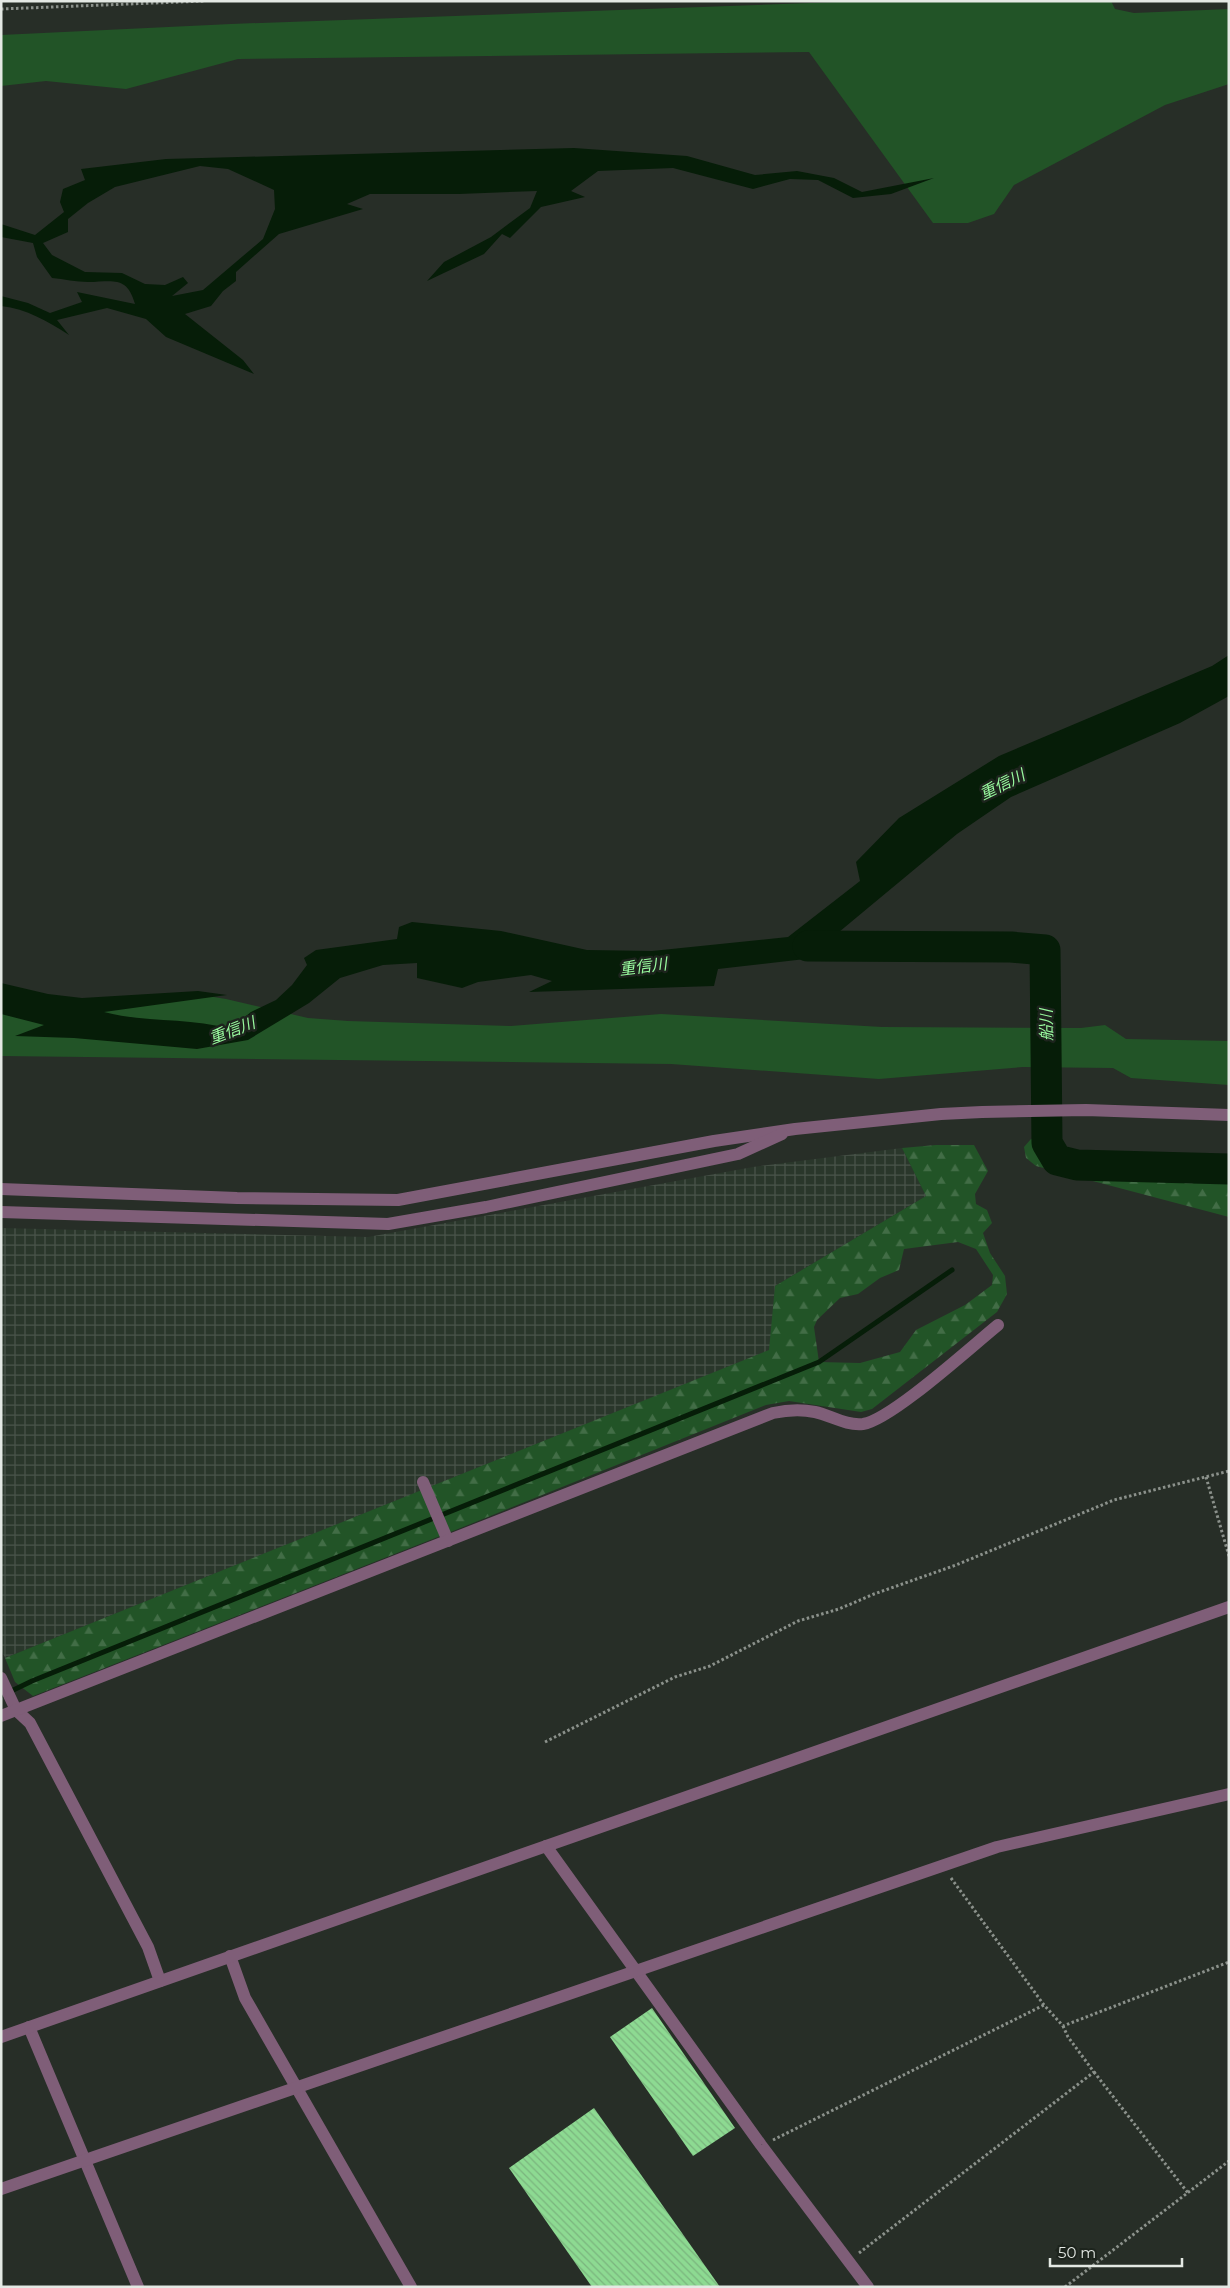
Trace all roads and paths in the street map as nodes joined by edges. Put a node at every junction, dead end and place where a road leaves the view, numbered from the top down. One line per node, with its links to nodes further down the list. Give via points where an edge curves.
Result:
1 (205, 1): 2 (path)
2 (1, 9)
3 (1229, 1115): 4 (street, via 1086,1110 974,1113)
4 (795, 1129): 5 (street, via 398,1200); 6 (street, via 738,1154 486,1207 388,1224)
5 (1, 1189)
6 (1, 1212)
7 (998, 1324): 11 (street, via 879,1418 862,1424 815,1412 792,1410 773,1413)
8 (1229, 1471): 9 (path)
9 (1206, 1477): 12 (path); 17 (path, via 1114,1500 956,1565 798,1621 710,1666 675,1677)
10 (424, 1485): 11 (street)
11 (447, 1537): 15 (street)
12 (1229, 1556)
13 (1229, 1607): 19 (street)
14 (1, 1678): 15 (street)
15 (16, 1710): 16 (street); 24 (street, via 30,1723 148,1947)
16 (1, 1716)
17 (545, 1742)
18 (1229, 1794): 20 (street, via 996,1847)
19 (546, 1846): 21 (street); 23 (street)
20 (942, 1865): 23 (street); 25 (path)
21 (230, 1956): 24 (street); 30 (street, via 245,1998)
22 (1229, 1962): 26 (path)
23 (637, 1972): 30 (street); 31 (street)
24 (160, 1981): 27 (street)
25 (1044, 2004): 26 (path); 31 (path)
26 (1064, 2026): 29 (path, via 1068,2037)
27 (29, 2027): 28 (street); 32 (street)
28 (1, 2037)
29 (1094, 2072): 35 (path); 36 (path)
30 (297, 2088): 32 (street); 38 (street)
31 (761, 2146): 36 (street)
32 (86, 2160): 34 (street); 37 (street)
33 (1229, 2161): 35 (path)
34 (1, 2189)
35 (1188, 2193): 40 (path)
36 (849, 2261): 39 (street)
37 (138, 2287)
38 (411, 2287)
39 (868, 2287)
40 (1065, 2287)

